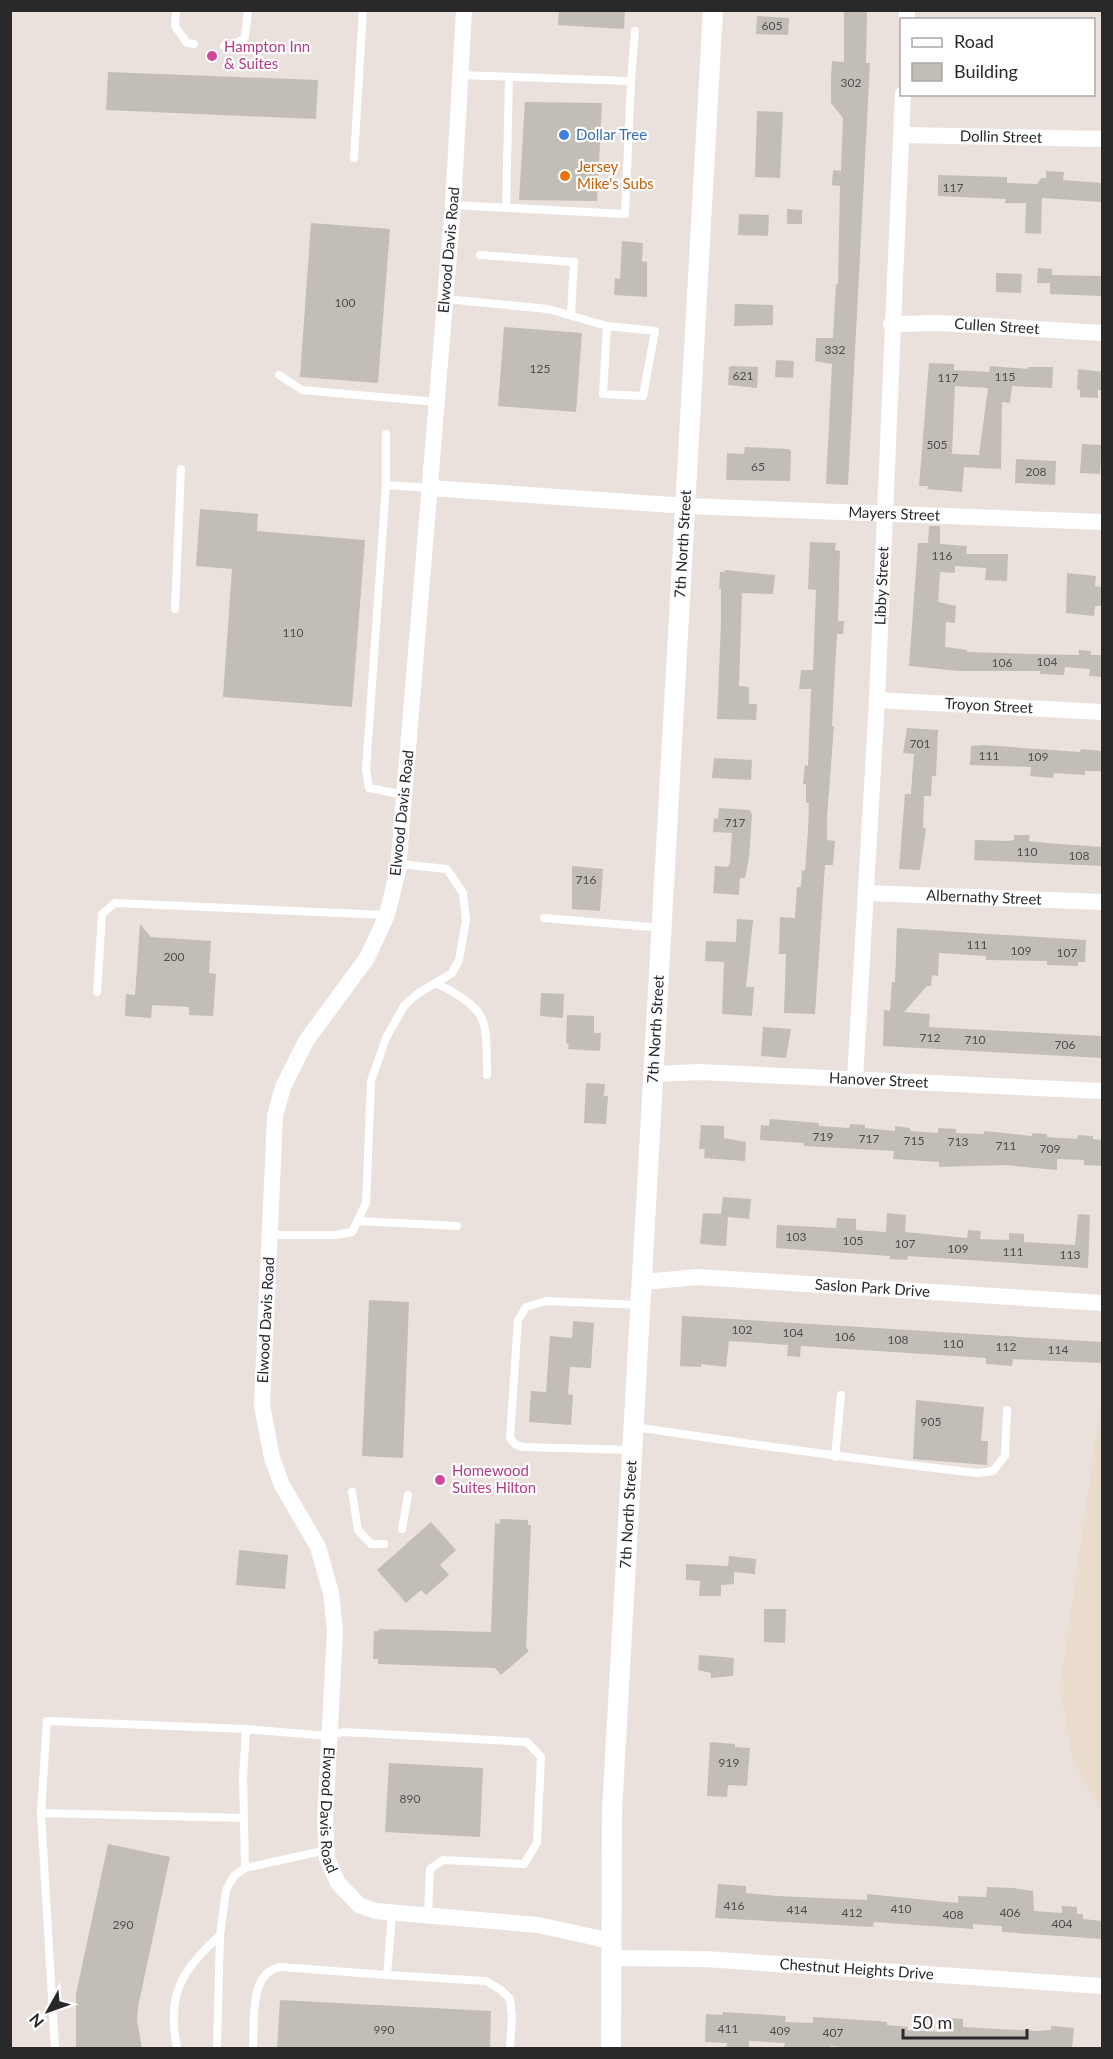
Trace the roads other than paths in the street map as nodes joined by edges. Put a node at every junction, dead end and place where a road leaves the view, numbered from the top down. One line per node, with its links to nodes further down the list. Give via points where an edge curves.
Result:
1 (176, 10): 7 (lane, via 176,26 187,43)
2 (248, 10): 8 (lane, via 245,37 232,47)
3 (363, 10): 15 (lane)
4 (464, 10): 9 (street, Elwood Davis Road)
5 (713, 10): 30 (street, 7th North Street)
6 (635, 31): 11 (lane)
7 (194, 44)
8 (224, 46)
9 (460, 75): 10 (lane); 16 (street, Elwood Davis Road)
10 (509, 77): 11 (lane); 17 (lane)
11 (631, 81): 17 (lane, via 625,214)
12 (903, 96): 13 (street, Libby Street)
13 (901, 135): 14 (street, Dollin Street); 21 (street, Libby Street)
14 (1102, 140)
15 (354, 158)
16 (453, 205): 17 (lane); 19 (street, Elwood Davis Road)
17 (506, 208)
18 (480, 255): 20 (lane, via 573,262)
19 (445, 299): 20 (lane, via 513,303); 25 (street, Elwood Davis Road)
20 (571, 314): 22 (lane)
21 (891, 324): 23 (street, Cullen Street, via 941,323); 31 (street, Libby Street)
22 (608, 326): 22 (lane, via 655,331 643,396 603,394)
23 (1102, 333)
24 (279, 375): 25 (lane, via 302,390)
25 (437, 402): 29 (street, Elwood Davis Road)
26 (386, 434): 28 (lane)
27 (181, 469): 33 (lane)
28 (387, 485): 29 (lane); 36 (lane, via 366,770 369,788)
29 (430, 488): 30 (street); 36 (street, Elwood Davis Road)
30 (687, 506): 31 (street, Mayers Street); 42 (street, 7th North Street)
31 (884, 513): 32 (street, Mayers Street); 34 (street, Libby Street)
32 (1102, 522)
33 (176, 609)
34 (877, 700): 35 (street, Troyon Street); 38 (street, Libby Street)
35 (1102, 712)
36 (405, 795): 37 (street, Elwood Davis Road)
37 (399, 864): 40 (street, Elwood Davis Road); 43 (lane, via 447,870 463,893 466,920 459,960 452,973)
38 (866, 892): 39 (street, Albernathy Street); 47 (street, Libby Street)
39 (1102, 902)
40 (387, 915): 44 (lane, via 115,903 102,914); 51 (street, Elwood Davis Road, via 367,958 306,1041 283,1088 275,1116)
41 (544, 918): 42 (lane)
42 (663, 928): 45 (street, 7th North Street)
43 (436, 983): 46 (lane, via 466,998 483,1016); 49 (lane, via 404,1006 386,1038 371,1081 366,1203)
44 (97, 992)
45 (655, 1074): 47 (street, Hanover Street, via 699,1072); 52 (street, 7th North Street)
46 (487, 1075)
47 (855, 1079): 48 (street, Hanover Street)
48 (1102, 1091)
49 (359, 1221): 50 (lane); 51 (lane, via 352,1232 335,1235)
50 (457, 1226)
51 (269, 1235): 65 (street, Elwood Davis Road, via 262,1405 272,1458 282,1485 318,1547 331,1593 335,1630)
52 (643, 1281): 53 (street, Saslon Park Drive, via 698,1277); 54 (street, 7th North Street)
53 (1102, 1303)
54 (642, 1305): 57 (street, 7th North Street); 58 (lane, via 546,1300 526,1306 518,1320 510,1438 524,1447)
55 (841, 1395): 59 (lane)
56 (1007, 1410): 59 (lane, via 1005,1456 993,1471 977,1473)
57 (634, 1427): 58 (street, 7th North Street); 59 (lane)
58 (633, 1450): 73 (street, 7th North Street, via 612,1811)
59 (835, 1457)
60 (352, 1492): 63 (lane, via 358,1530 371,1544)
61 (408, 1495): 62 (lane)
62 (402, 1529)
63 (384, 1544)
64 (246, 1729): 65 (lane); 66 (lane, via 46,1721); 67 (lane)
65 (329, 1736): 68 (street, Elwood Davis Road); 71 (lane, via 343,1732 527,1742 541,1757 537,1843 525,1864 443,1860 430,1869)
66 (41, 1813): 67 (lane); 76 (lane)
67 (244, 1818): 69 (lane)
68 (327, 1850): 69 (lane); 70 (street, Elwood Davis Road, via 338,1883 359,1905)
69 (245, 1868): 72 (lane, via 234,1876 226,1890)
70 (392, 1913): 71 (street, Elwood Davis Road); 74 (lane)
71 (428, 1916): 73 (street, Elwood Davis Road, via 538,1925)
72 (220, 1935): 77 (lane, via 181,1979 174,2003); 78 (lane)
73 (611, 1949): 75 (street, Chestnut Heights Drive); 81 (street, 7th North Street)
74 (387, 1975): 79 (lane, via 271,1968 261,1978 257,1990); 80 (lane, via 486,1982 501,1990 510,1999)
75 (1102, 1986)
76 (55, 2049)
77 (177, 2049)
78 (217, 2049)
79 (253, 2049)
80 (510, 2049)
81 (611, 2049)

